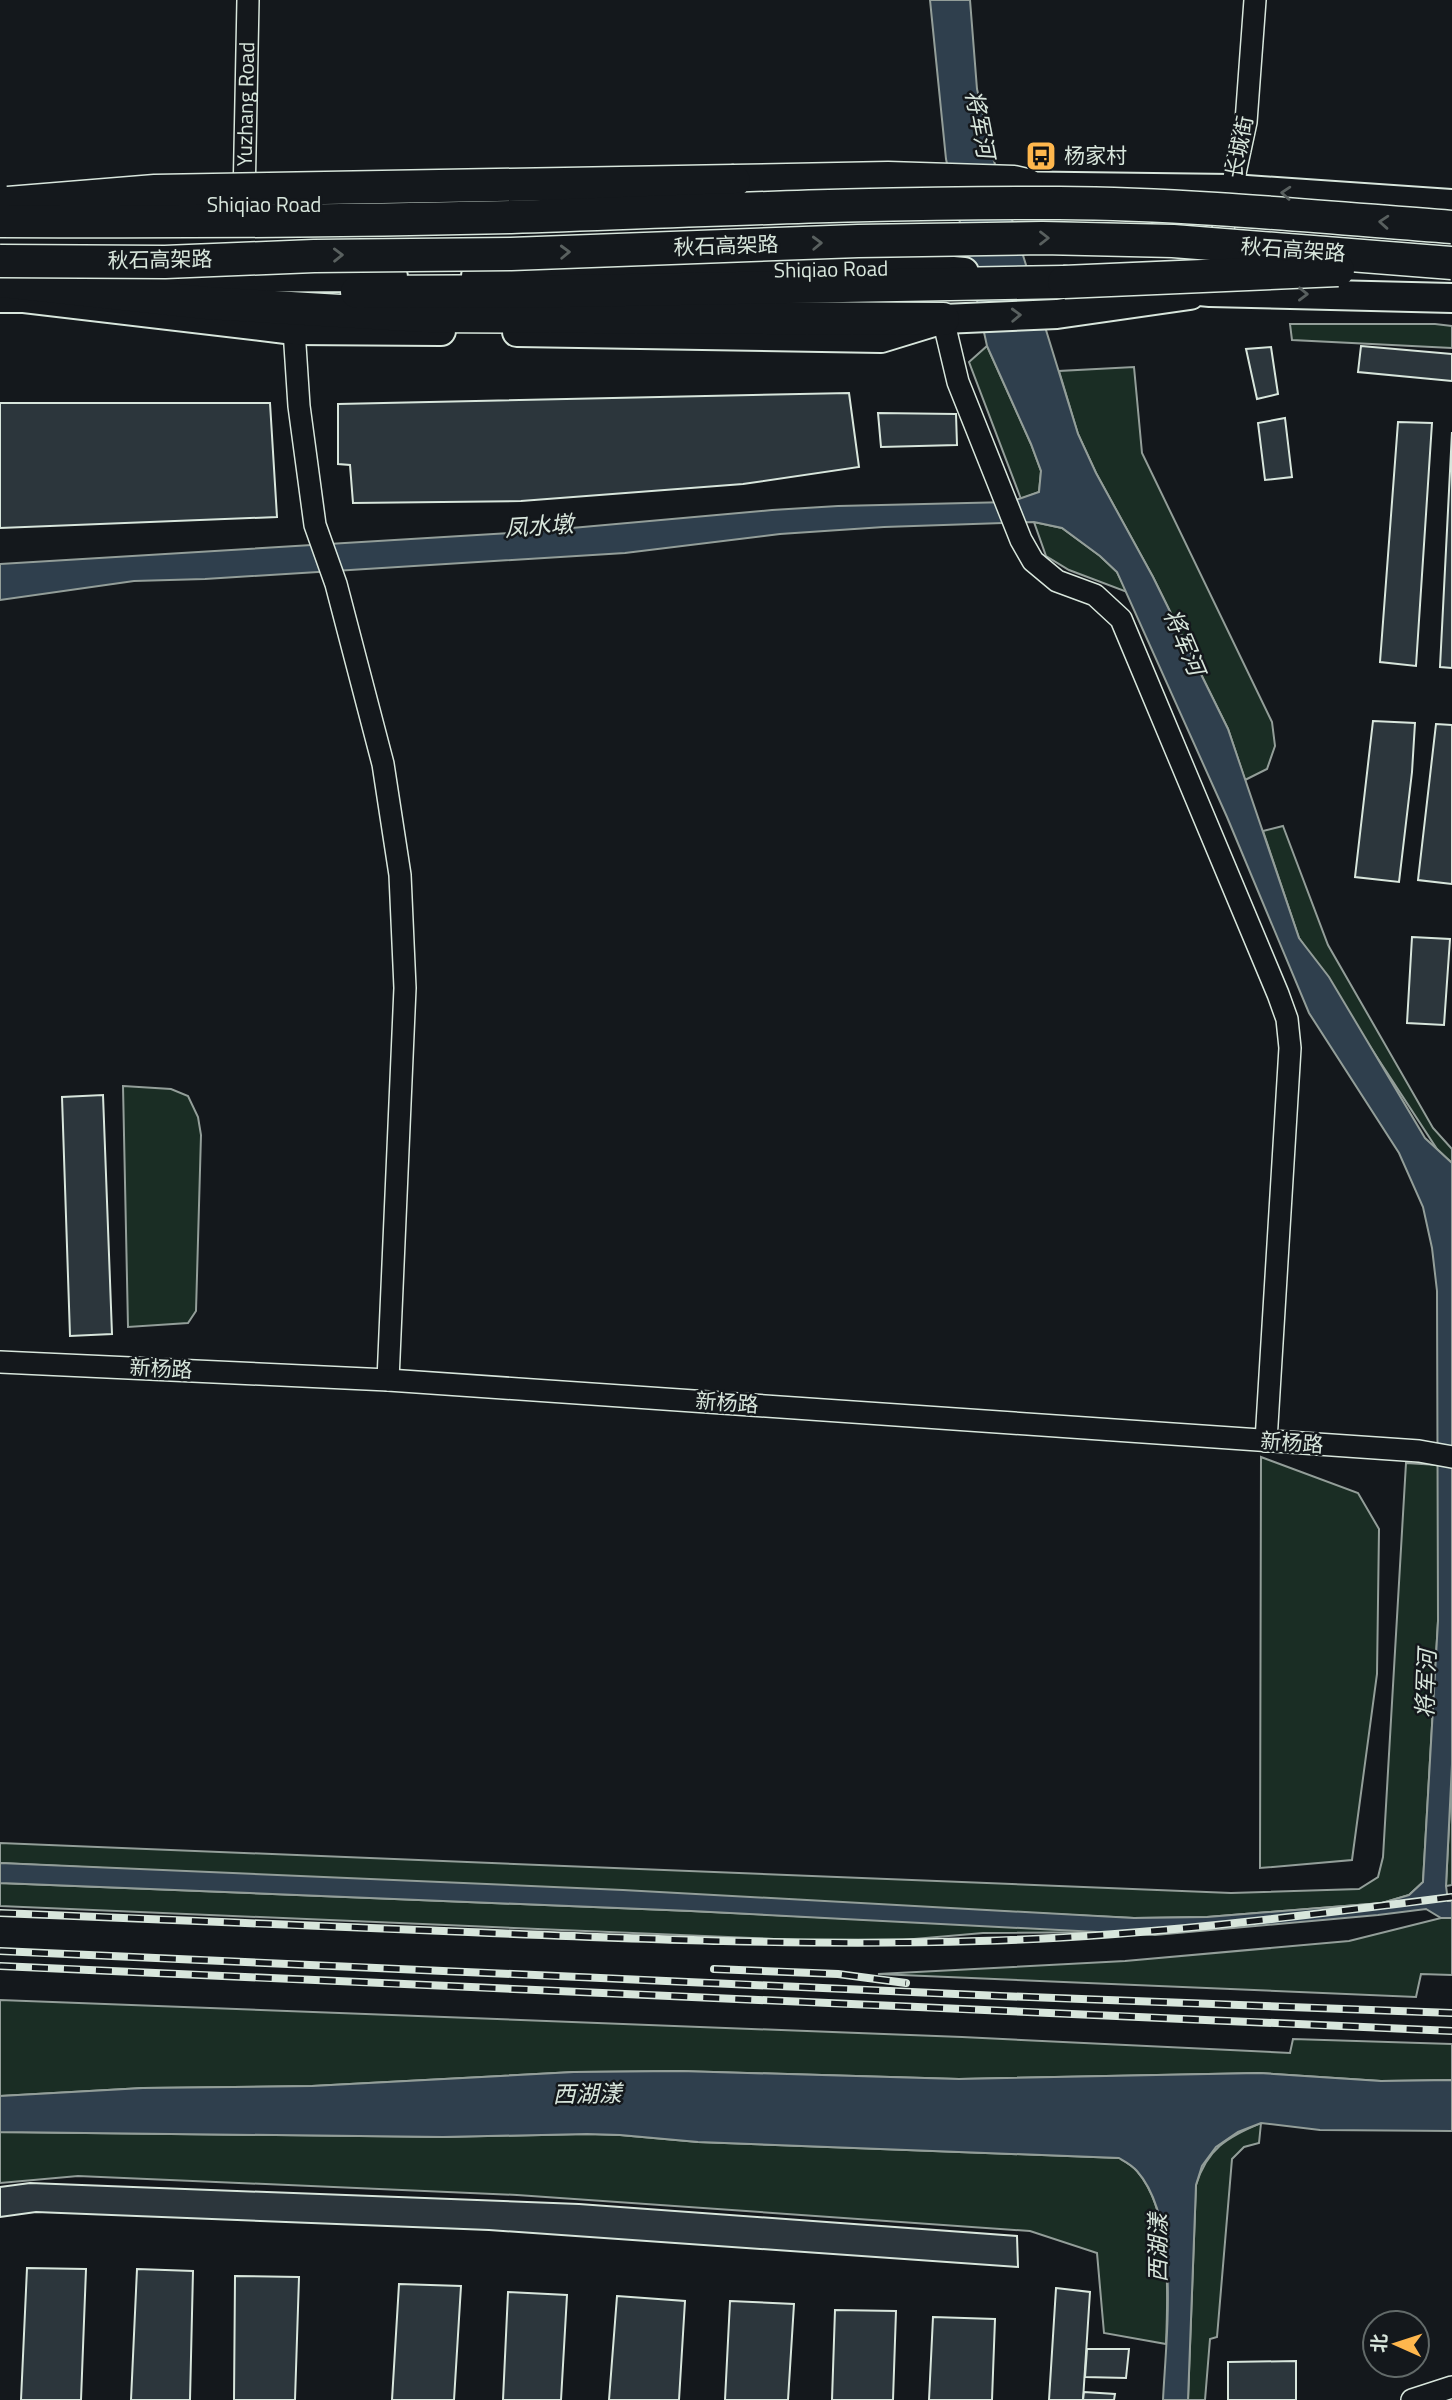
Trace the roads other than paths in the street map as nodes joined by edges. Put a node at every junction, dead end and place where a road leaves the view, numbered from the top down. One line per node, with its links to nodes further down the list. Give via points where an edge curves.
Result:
1 (248, 0): 8 (street, Yuzhang Road)
2 (1255, 0): 5 (street, 长城街, via 1246,122)
3 (931, 184): 4 (highway); 6 (highway, bridge, via 888,178 155,191); 8 (main road, Shiqiao Road)
4 (1019, 184): 5 (main road)
5 (1232, 190): 7 (main road, one-way to 5); 15 (street, 长城街)
6 (0, 203): 8 (main road, Shiqiao Road)
7 (1452, 204)
8 (244, 206)
9 (0, 221): 10 (highway, 秋石高架路, one-way to 9, bridge, via 1182,207 1059,203 492,217)
10 (1452, 227)
11 (0, 261): 12 (highway, 秋石高架路, one-way to 12, bridge, via 165,262 1042,238 1173,241)
12 (1452, 263): 13 (highway, bridge, via 1064,282 368,293)
13 (163, 278): 14 (main road, Shiqiao Road); 15 (main road, Shiqiao Road, via 919,268)
14 (0, 279): 18 (highway, via 206,303 423,316)
15 (1210, 292): 17 (main road, Shiqiao Road, one-way to 17); 18 (main road, one-way to 15, via 1058,314)
16 (0, 298): 19 (main road)
17 (1452, 298)
18 (931, 319): 19 (main road, via 881,338); 22 (street, via 1033,561 1057,581 1095,595 1121,619 1287,1019 1290,1048)
19 (294, 330): 21 (street, via 300,419 315,525 383,764 400,875 405,988)
20 (0, 1362): 21 (street, 新杨路)
21 (388, 1380): 22 (street, 新杨路)
22 (1266, 1441): 23 (street, 新杨路)
23 (1443, 1455)
24 (1452, 2387): 25 (street)
25 (1412, 2400)

